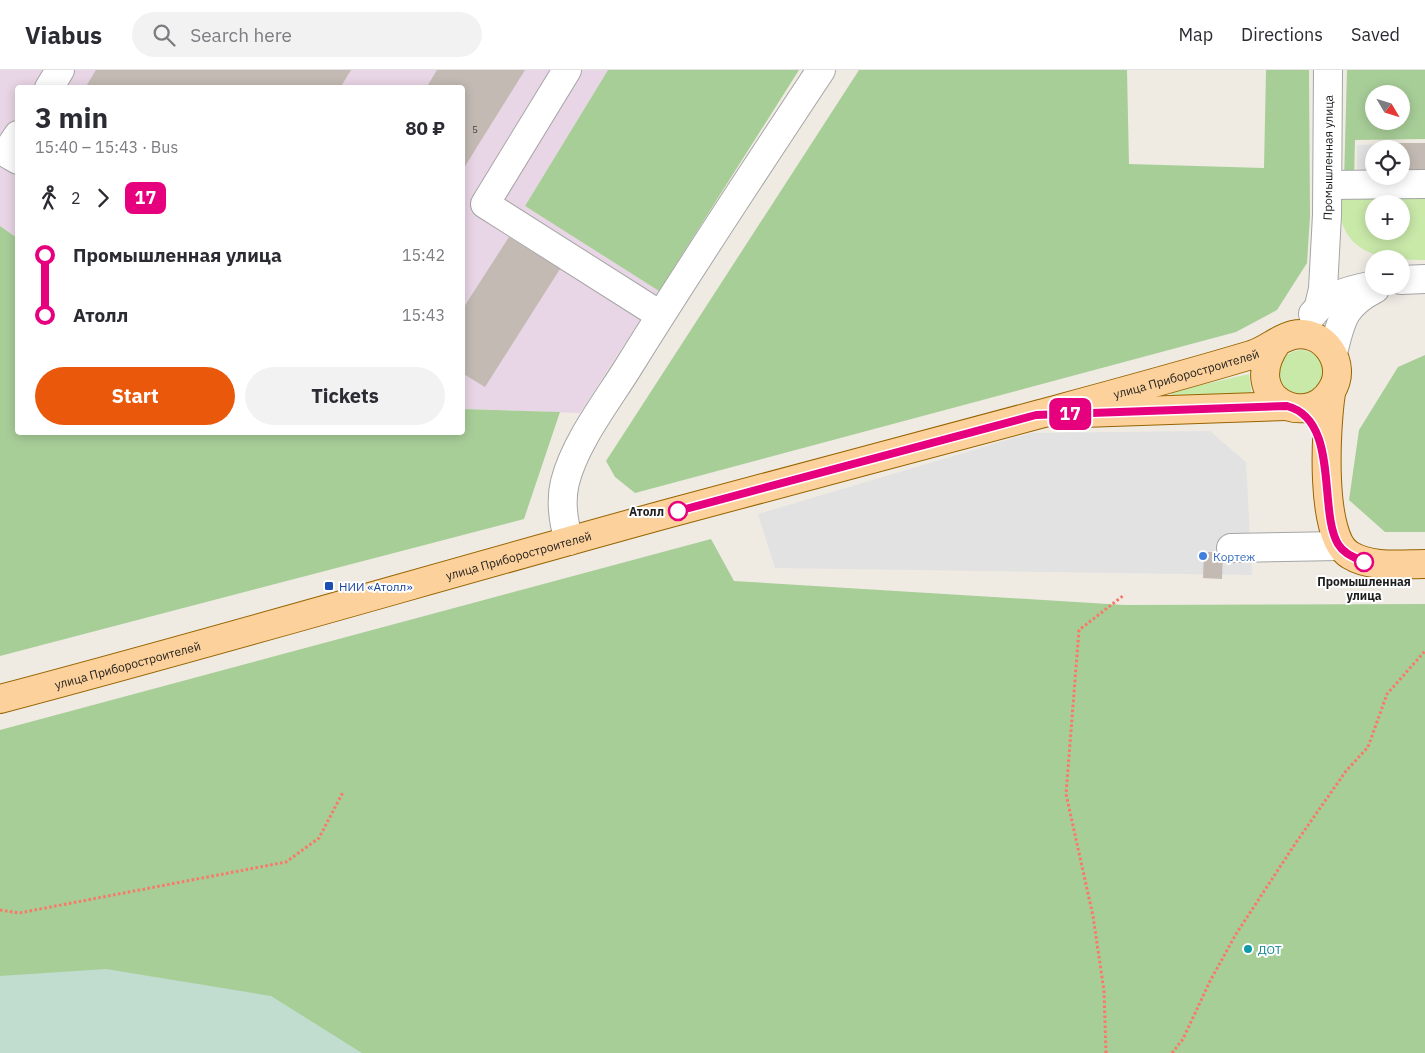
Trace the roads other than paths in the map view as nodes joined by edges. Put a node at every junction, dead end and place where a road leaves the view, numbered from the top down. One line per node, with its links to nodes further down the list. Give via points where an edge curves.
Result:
1 (60, 70): 5 (street)
2 (567, 70): 15 (street, via 485,204)
3 (821, 70): 15 (street)
4 (1328, 70): 9 (street, Промышленная улица)
5 (51, 85)
6 (15, 140): 7 (street, via 6,153)
7 (15, 158)
8 (1425, 184): 9 (street)
9 (1328, 185): 14 (street, Промышленная улица, via 1323,289)
10 (1425, 279): 11 (street)
11 (1410, 280)
12 (1365, 287): 14 (street, via 1339,293)
13 (1365, 295): 17 (street, via 1352,303 1342,318)
14 (1318, 306): 16 (street, via 1306,323)
15 (660, 316): 22 (street, via 582,441 566,480 562,498 564,526)
16 (1285, 340): 17 (main road, via 1310,336 1324,343); 19 (main road, via 1266,359 1264,372 1268,388 1278,400); 20 (main road, улица Приборостроителей, via 1258,354)
17 (1333, 353): 18 (main road, via 1337,374)
18 (1331, 393): 19 (main road, via 1311,407); 21 (main road)
19 (1292, 407): 20 (main road, улица Приборостроителей); 21 (main road, via 1308,420)
20 (1036, 415): 22 (main road, улица Приборостроителей)
21 (1326, 468): 23 (main road, via 1333,533)
22 (569, 541): 26 (main road, улица Приборостроителей)
23 (1339, 546): 24 (street); 25 (main road, via 1348,555 1364,562)
24 (1231, 548)
25 (1425, 564)
26 (0, 699)

